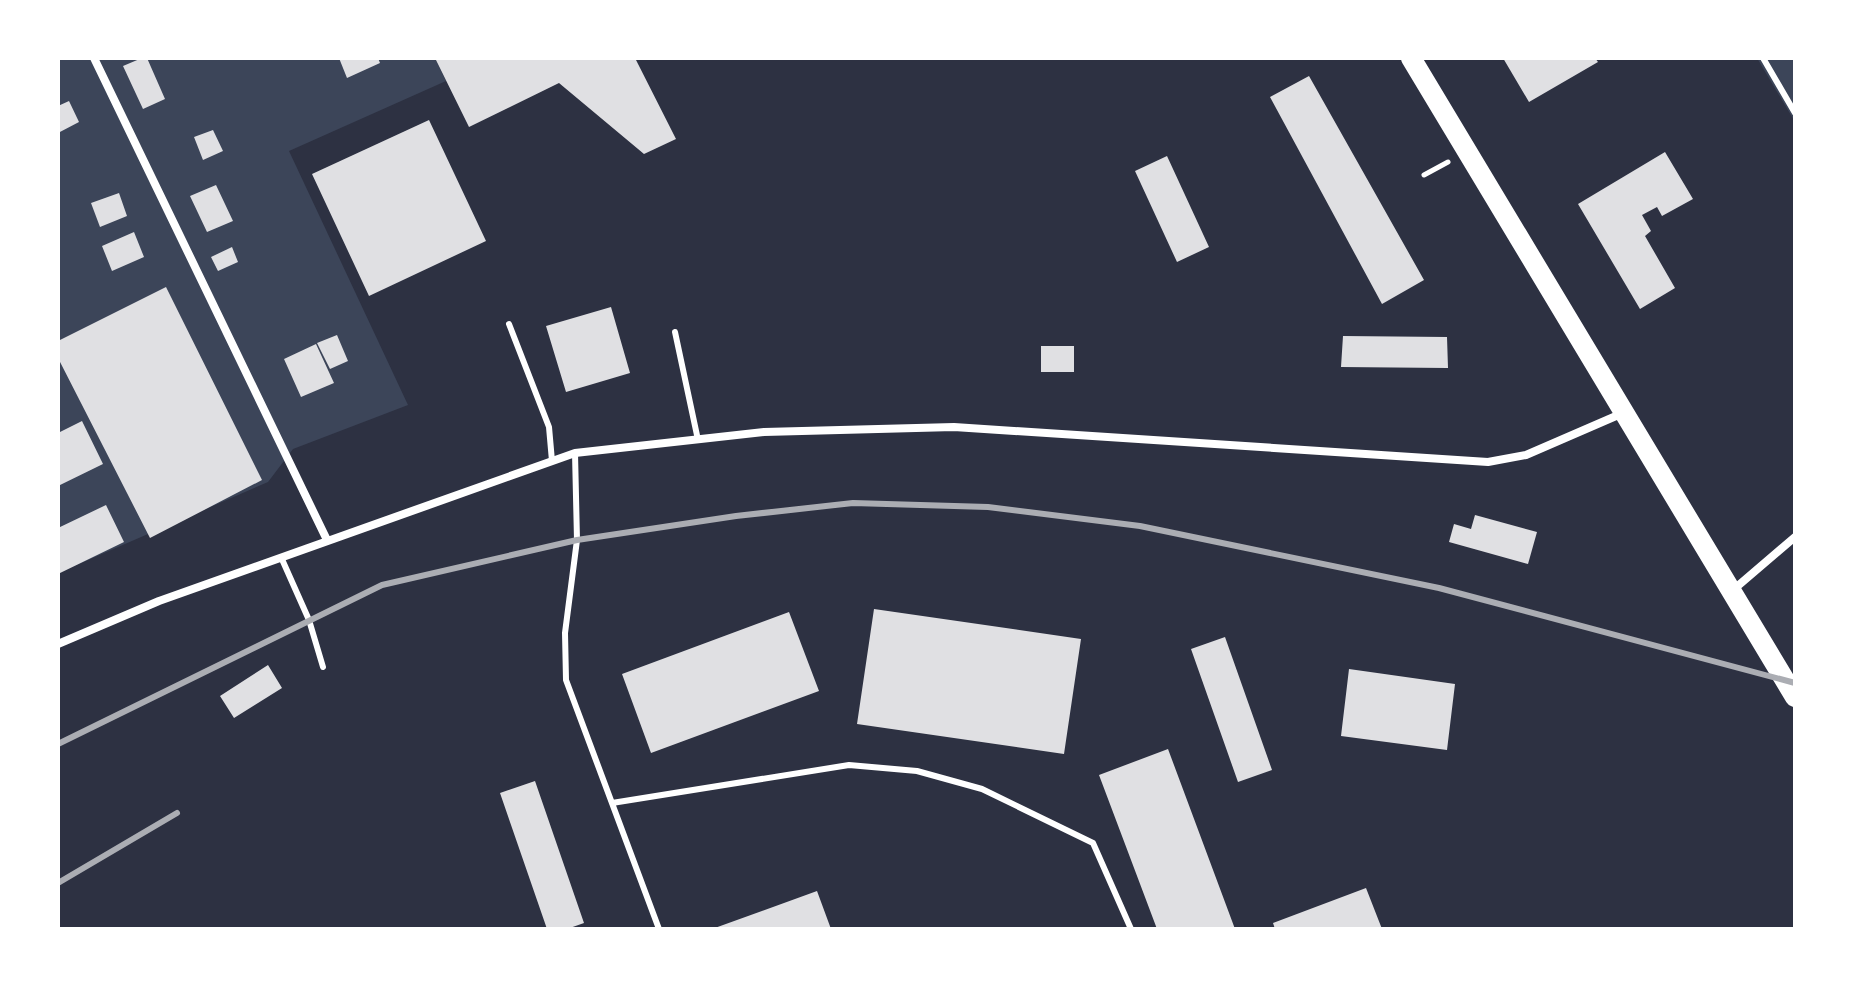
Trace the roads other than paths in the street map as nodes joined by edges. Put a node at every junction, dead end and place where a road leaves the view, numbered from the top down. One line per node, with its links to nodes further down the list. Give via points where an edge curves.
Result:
1 (94, 58): 12 (street)
2 (1411, 58): 7 (main road)
3 (1763, 58): 4 (lane)
4 (1795, 113)
5 (509, 324): 10 (lane, via 549,427)
6 (675, 332): 8 (lane)
7 (1624, 412): 8 (street, via 1526,455 1488,462 954,427 764,432); 14 (main road)
8 (698, 440): 9 (street)
9 (575, 453): 10 (street); 18 (lane, via 577,540 565,633 566,680)
10 (552, 461): 12 (street)
11 (1795, 537): 14 (street)
12 (327, 540): 13 (street)
13 (281, 557): 15 (street); 16 (lane)
14 (1732, 590): 17 (main road)
15 (58, 644)
16 (323, 667)
17 (1795, 697)
18 (612, 803): 19 (lane); 20 (lane, via 849,765 917,771 982,789 1093,843)
19 (659, 929)
20 (1131, 929)

